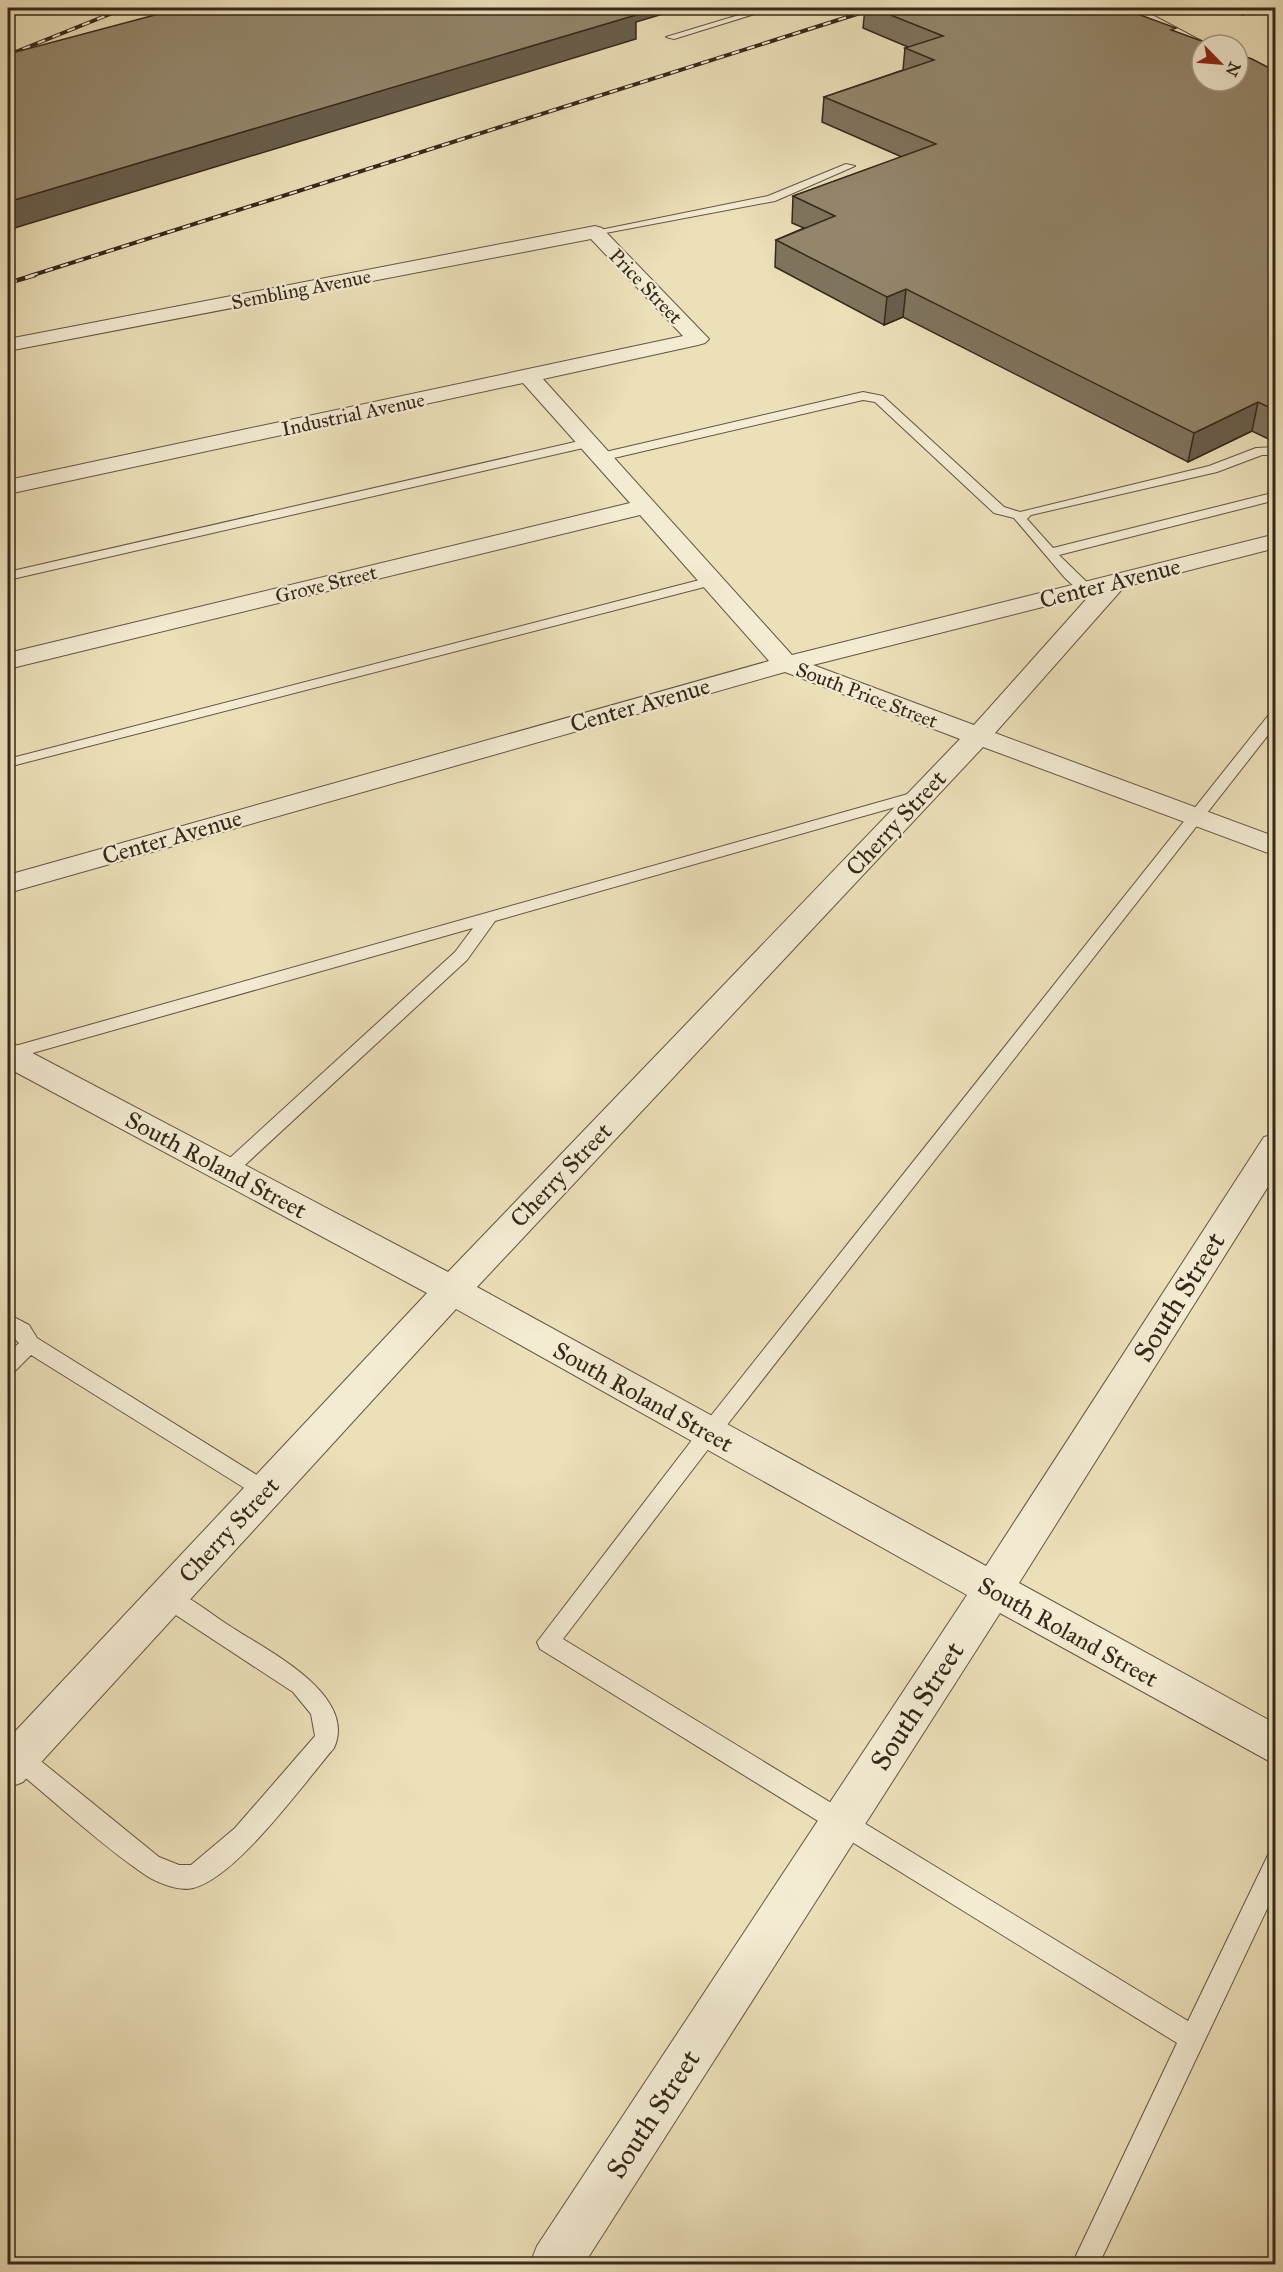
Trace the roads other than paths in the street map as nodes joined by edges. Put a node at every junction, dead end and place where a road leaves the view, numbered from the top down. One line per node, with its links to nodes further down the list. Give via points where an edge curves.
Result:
1 (770, 8): 3 (lane)
2 (1128, 8): 4 (street)
3 (671, 37)
4 (1190, 42)
5 (850, 166): 6 (lane, via 771,200)
6 (595, 232): 7 (street, Price Street); 8 (street, Sembling Avenue)
7 (698, 339): 9 (street, Industrial Avenue)
8 (8, 345)
9 (530, 377): 10 (street, South Price Street); 12 (street, Industrial Avenue)
10 (595, 450): 14 (street, South Price Street); 15 (lane, via 862,396 879,399 999,510); 18 (lane)
11 (1275, 451): 15 (lane, via 1260,451 1213,470)
12 (8, 487)
13 (1275, 496): 17 (lane)
14 (645, 507): 19 (street, South Price Street); 21 (street, Grove Street)
15 (1022, 516): 17 (lane, via 1020,519)
16 (1275, 541): 20 (street, Center Avenue)
17 (1051, 554): 20 (lane)
18 (8, 576)
19 (711, 581): 22 (street, South Price Street); 25 (lane)
20 (1099, 591): 22 (street, Center Avenue); 24 (street, Cherry Street)
21 (8, 661)
22 (786, 664): 24 (street, South Price Street); 29 (street, Center Avenue)
23 (1275, 715): 27 (lane)
24 (978, 736): 26 (street, Cherry Street); 27 (street, South Price Street)
25 (8, 763)
26 (922, 795): 30 (lane); 34 (street, Cherry Street)
27 (1193, 817): 28 (street, South Price Street); 38 (lane)
28 (1275, 848)
29 (8, 884)
30 (489, 918): 31 (lane); 33 (lane, via 461,956)
31 (8, 1054): 33 (street, South Roland Street)
32 (1275, 1146): 40 (street, South Street)
33 (228, 1171): 34 (street, South Roland Street)
34 (452, 1290): 38 (street, South Roland Street); 39 (street, Cherry Street)
35 (8, 1322): 36 (lane, via 22,1331)
36 (30, 1344): 37 (lane); 39 (lane)
37 (8, 1365)
38 (709, 1433): 40 (street, South Roland Street); 44 (lane, via 548,1642)
39 (266, 1491): 41 (street, Cherry Street)
40 (993, 1591): 42 (street, South Roland Street); 44 (street, South Street)
41 (167, 1597): 43 (street, Cherry Street); 43 (lane, via 302,1684 320,1708 326,1724 326,1740 220,1860 194,1876 171,1874 151,1865)
42 (1275, 1746)
43 (13, 1763)
44 (843, 1822): 46 (lane); 47 (street, South Street)
45 (1275, 1863): 46 (lane)
46 (1192, 2038): 48 (lane)
47 (555, 2265)
48 (1085, 2265)

